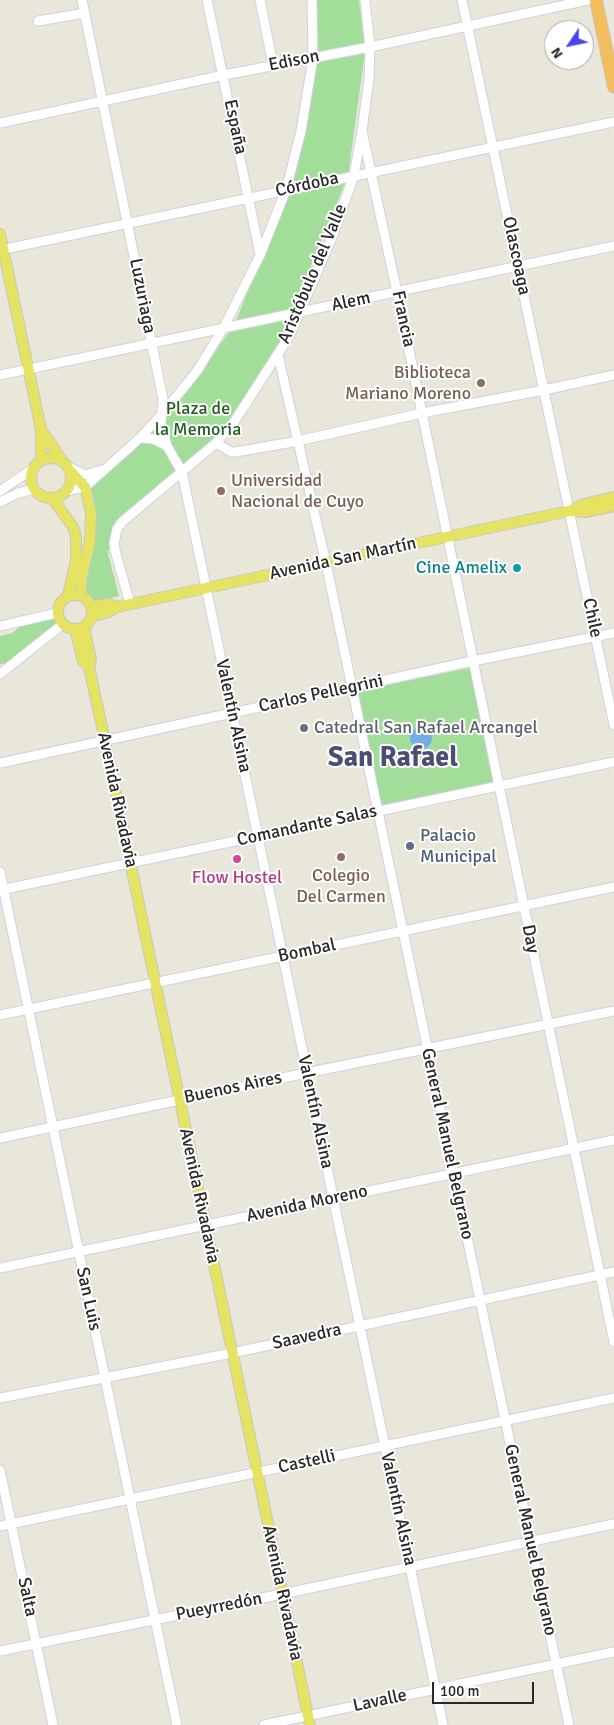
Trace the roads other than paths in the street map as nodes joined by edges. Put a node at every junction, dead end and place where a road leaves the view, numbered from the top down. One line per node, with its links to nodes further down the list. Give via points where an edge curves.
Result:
1 (82, 0): 9 (street, Luzuriaga)
2 (207, 0): 15 (street, España)
3 (260, 0): 14 (street)
4 (312, 0): 13 (street)
5 (365, 0): 12 (street, Aristóbulo del Valle)
6 (462, 0): 11 (street, Olascoaga)
7 (588, 0): 11 (street, Edison)
8 (596, 0): 16 (highway)
9 (85, 13): 10 (street); 17 (street, Luzuriaga)
10 (38, 22)
11 (468, 26): 12 (street, Edison); 21 (street, Olascoaga)
12 (370, 47): 13 (street, Edison); 20 (street, Aristóbulo del Valle)
13 (313, 58): 14 (street, Edison); 24 (street, via 301,131)
14 (273, 66): 15 (street, Edison)
15 (224, 75): 17 (street, Edison); 25 (street, España)
16 (614, 87)
17 (102, 102): 19 (street, Edison); 26 (street, Luzuriaga)
18 (614, 122): 21 (street, Córdoba)
19 (0, 123)
20 (362, 131): 22 (street, Francia); 23 (street, Aristóbulo del Valle)
21 (492, 147): 22 (street, Córdoba); 31 (street, Olascoaga)
22 (370, 172): 23 (street, Córdoba); 32 (street, Francia)
23 (354, 175): 24 (street, Córdoba); 33 (street, Aristóbulo del Valle)
24 (286, 190): 25 (street, Córdoba); 30 (street)
25 (249, 198): 26 (street, Córdoba); 30 (street, España)
26 (127, 223): 29 (street, Córdoba); 35 (street, Luzuriaga)
27 (0, 234): 29 (main road)
28 (614, 246): 31 (street, Alem)
29 (2, 250): 37 (main road)
30 (260, 255): 34 (street)
31 (518, 267): 32 (street, Alem); 40 (street, Olascoaga)
32 (397, 292): 33 (street, Alem); 42 (street, Francia)
33 (300, 312): 34 (street, Alem); 36 (street, Aristóbulo del Valle)
34 (224, 327): 35 (street, Alem); 41 (street, via 197,371)
35 (151, 344): 37 (street, Alem); 41 (street, Luzuriaga)
36 (278, 355): 45 (street); 46 (street, Aristóbulo del Valle)
37 (28, 369): 38 (street, Alem); 43 (main road)
38 (0, 375)
39 (614, 375): 40 (street)
40 (544, 390): 42 (street); 60 (street, Olascoaga)
41 (163, 413): 44 (street); 47 (street, Luzuriaga, via 161,423)
42 (422, 413): 45 (street); 61 (street, Francia)
43 (41, 429): 48 (main road); 49 (main road)
44 (140, 438): 47 (street, via 153,439); 50 (street)
45 (298, 441): 46 (street, via 236,452); 62 (street)
46 (216, 443): 51 (street, Aristóbulo del Valle)
47 (167, 446): 51 (street, Luzuriaga)
48 (37, 464): 49 (main road, via 52,458); 53 (main road, via 31,479); 55 (street)
49 (67, 466): 50 (street, via 85,475); 52 (main road); 54 (main road, via 71,482)
50 (107, 468): 52 (street)
51 (182, 472): 63 (street, Luzuriaga); 66 (street, Aristóbulo del Valle, via 122,522 118,529 115,550)
52 (85, 488): 54 (street); 64 (main road, via 91,527)
53 (35, 490): 57 (main road); 58 (street, via 15,494)
54 (66, 491): 57 (main road)
55 (0, 492)
56 (614, 497): 60 (main road, Avenida San Martín)
57 (52, 498): 65 (main road, via 76,536 76,560)
58 (0, 502)
59 (614, 506): 60 (main road, Avenida San Martín, via 585,512)
60 (570, 511): 61 (main road, Avenida San Martín); 75 (street, Chile)
61 (447, 537): 62 (main road, Avenida San Martín); 76 (street, Day)
62 (326, 562): 63 (main road, Avenida San Martín); 80 (street, General Manuel Belgrano)
63 (206, 588): 66 (main road, Avenida San Martín); 81 (street, Valentín Alsina)
64 (80, 595): 65 (main road); 67 (main road, via 89,602)
65 (68, 596): 68 (main road, via 60,602)
66 (130, 604): 67 (main road, Avenida San Martín, via 109,612)
67 (91, 611): 72 (main road, via 90,620)
68 (57, 613): 69 (street); 70 (main road)
69 (16, 623): 71 (street); 73 (street)
70 (63, 624): 72 (main road); 77 (street)
71 (0, 626)
72 (79, 628): 83 (main road, Avenida Rivadavia, via 91,659 89,668)
73 (0, 632)
74 (614, 633): 75 (street, Carlos Pellegrini)
75 (596, 636): 76 (street, Carlos Pellegrini); 82 (street, Chile)
76 (473, 661): 80 (street, Carlos Pellegrini); 86 (street, Day)
77 (14, 663): 78 (street); 79 (street)
78 (0, 665)
79 (0, 674)
80 (352, 687): 81 (street, Carlos Pellegrini); 87 (street, General Manuel Belgrano)
81 (232, 713): 83 (street, Carlos Pellegrini); 88 (street, Valentín Alsina)
82 (614, 725)
83 (105, 741): 85 (street, Carlos Pellegrini); 89 (main road, Avenida Rivadavia)
84 (614, 762): 86 (street, Comandante Salas)
85 (0, 764)
86 (499, 786): 87 (street, Comandante Salas); 93 (street, Day)
87 (377, 811): 88 (street, Comandante Salas); 94 (street, General Manuel Belgrano)
88 (258, 836): 89 (street, Comandante Salas); 95 (street, Valentín Alsina)
89 (130, 863): 92 (street, Comandante Salas); 96 (main road, Avenida Rivadavia)
90 (0, 872): 92 (street, San Luis)
91 (614, 887): 93 (street, Bombal)
92 (2, 890): 97 (street, San Luis)
93 (524, 906): 94 (street, Bombal); 100 (street, Day)
94 (402, 931): 95 (street, Bombal); 101 (street, General Manuel Belgrano)
95 (283, 956): 96 (street, Bombal); 102 (street, Valentín Alsina)
96 (155, 983): 97 (street, Bombal); 103 (main road, Avenida Rivadavia)
97 (29, 1009): 99 (street, Bombal); 104 (street, San Luis)
98 (614, 1011): 100 (street, Buenos Aires)
99 (0, 1015)
100 (548, 1024): 101 (street, Buenos Aires); 107 (street, Day)
101 (427, 1048): 102 (street, Buenos Aires); 108 (street, General Manuel Belgrano)
102 (306, 1073): 103 (street, Buenos Aires); 109 (street, Valentín Alsina)
103 (179, 1100): 104 (street, Buenos Aires); 110 (main road, Avenida Rivadavia)
104 (54, 1126): 105 (street, Buenos Aires); 111 (street, San Luis)
105 (0, 1138)
106 (614, 1140): 107 (street, Avenida Moreno)
107 (574, 1148): 108 (street, Avenida Moreno); 114 (street, Day)
108 (453, 1173): 109 (street, Avenida Moreno); 115 (street, General Manuel Belgrano)
109 (333, 1198): 110 (street, Avenida Moreno); 116 (street, Valentín Alsina)
110 (205, 1225): 111 (street, Avenida Moreno); 118 (main road, Avenida Rivadavia)
111 (79, 1251): 112 (street, Avenida Moreno); 119 (street, San Luis)
112 (0, 1268)
113 (614, 1272): 114 (street, Saavedra)
114 (600, 1275): 115 (street, Saavedra); 117 (street, Day)
115 (480, 1301): 116 (street, Saavedra); 122 (street, General Manuel Belgrano)
116 (360, 1326): 118 (street, Saavedra); 123 (street, Valentín Alsina)
117 (614, 1342)
118 (232, 1353): 119 (street, Saavedra); 125 (main road, Avenida Rivadavia)
119 (105, 1378): 120 (street, Saavedra); 126 (street, San Luis)
120 (0, 1398)
121 (614, 1398): 122 (street, Castelli)
122 (505, 1422): 123 (street, Castelli); 130 (street, General Manuel Belgrano)
123 (385, 1446): 125 (street, Castelli); 131 (street, Valentín Alsina)
124 (0, 1470): 127 (street, Salta)
125 (257, 1473): 126 (street, Castelli); 132 (main road, Avenida Rivadavia)
126 (131, 1499): 127 (street, Castelli); 133 (street, San Luis)
127 (12, 1524): 129 (street, Castelli); 134 (street, Salta)
128 (614, 1524): 130 (street, Pueyrredón)
129 (0, 1526)
130 (530, 1542): 131 (street, Pueyrredón); 137 (street, General Manuel Belgrano)
131 (410, 1567): 132 (street, Pueyrredón); 138 (street, Valentín Alsina)
132 (282, 1594): 133 (street, Pueyrredón); 139 (main road, Avenida Rivadavia)
133 (155, 1619): 134 (street, Pueyrredón); 141 (street, San Luis)
134 (37, 1644): 135 (street, Pueyrredón); 140 (street, Salta)
135 (0, 1651)
136 (614, 1652): 137 (street, Lavalle)
137 (556, 1665): 138 (street, Lavalle); 144 (street, General Manuel Belgrano)
138 (436, 1690): 139 (street, Lavalle); 143 (street, Valentín Alsina)
139 (309, 1721): 142 (street, Lavalle)
140 (53, 1725)
141 (177, 1725)
142 (264, 1725)
143 (443, 1725)
144 (569, 1725)

